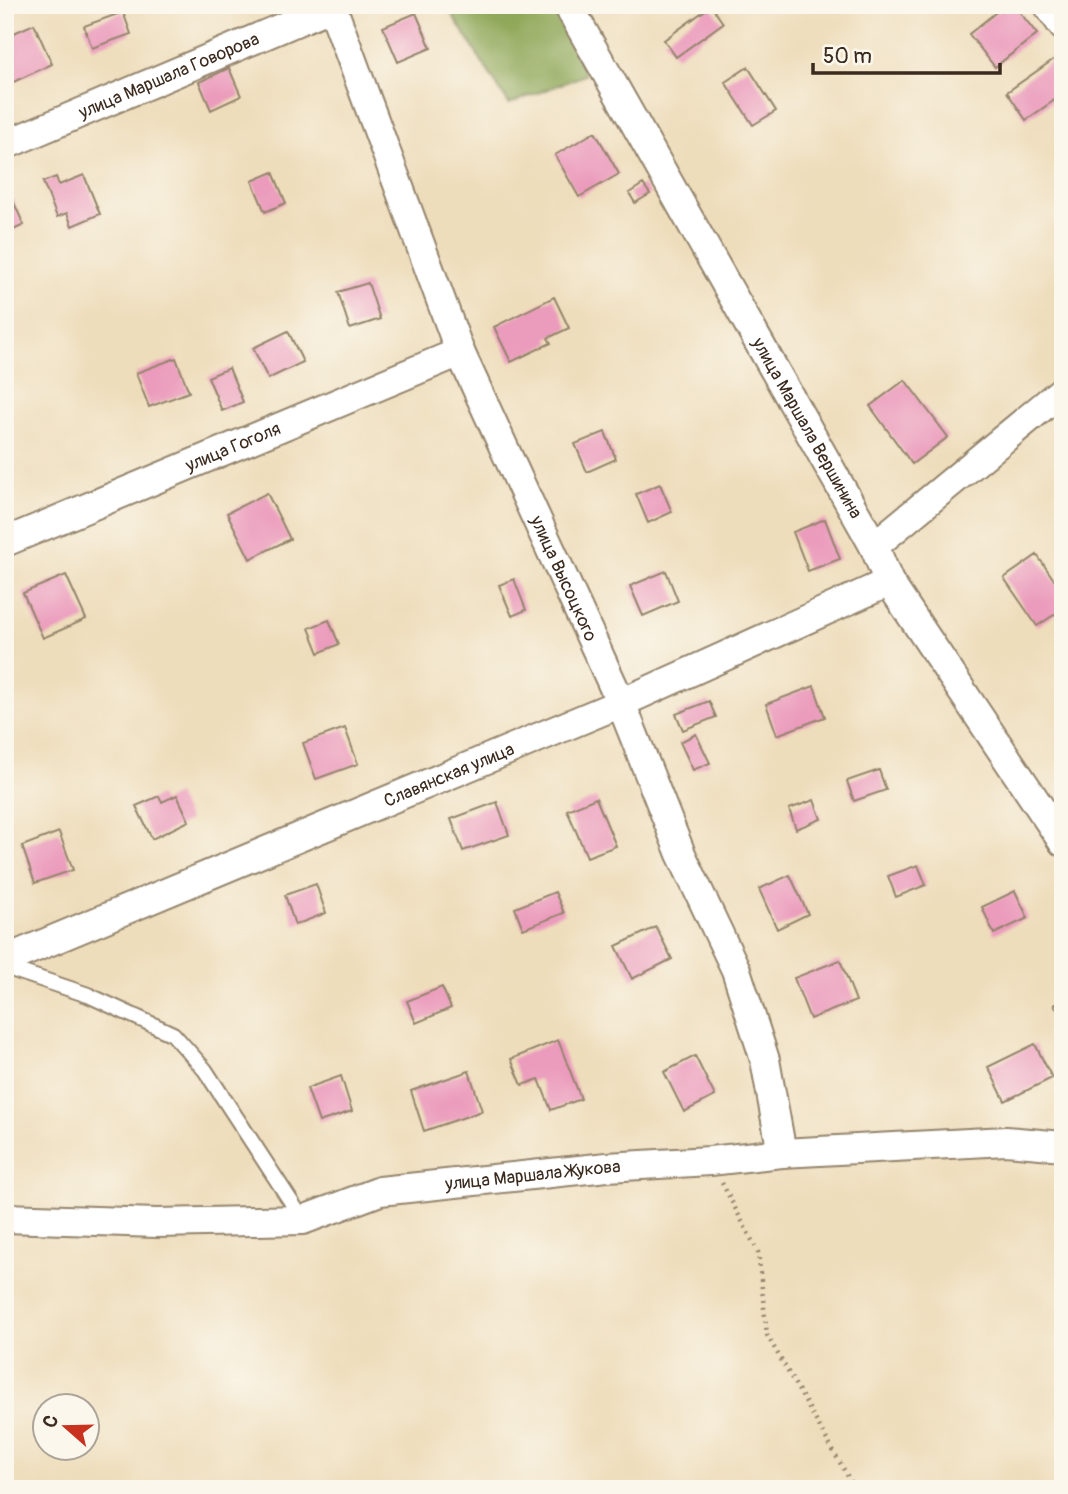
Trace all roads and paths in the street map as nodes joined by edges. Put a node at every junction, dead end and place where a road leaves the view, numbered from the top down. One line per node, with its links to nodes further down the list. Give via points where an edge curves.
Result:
1 (568, 5): 9 (street, улица Маршала Вершинина)
2 (1048, 5): 4 (street)
3 (333, 6): 5 (street, улица Маршала Говорова); 6 (street, улица Высоцкого)
4 (1063, 26)
5 (5, 145)
6 (460, 352): 8 (street, улица Гоголя); 11 (street, улица Высоцкого)
7 (1063, 390): 9 (street)
8 (5, 542)
9 (874, 546): 10 (street, улица Маршала Вершинина)
10 (889, 582): 11 (street, Славянская улица); 12 (street, улица Маршала Вершинина)
11 (621, 704): 13 (street, Славянская улица); 16 (street, улица Высоцкого, via 681,853 736,970 765,1060)
12 (1063, 842)
13 (5, 960)
14 (5, 967): 19 (lane, via 88,995 173,1034 205,1070)
15 (1063, 1146): 16 (street, улица Маршала Жукова, via 1006,1141)
16 (782, 1153): 17 (street, улица Маршала Жукова)
17 (710, 1161): 19 (street, улица Маршала Жукова, via 380,1191); 20 (path, via 758,1252 767,1335)
18 (5, 1218): 19 (street, улица Маршала Жукова, via 157,1223)
19 (303, 1220)
20 (855, 1489)

